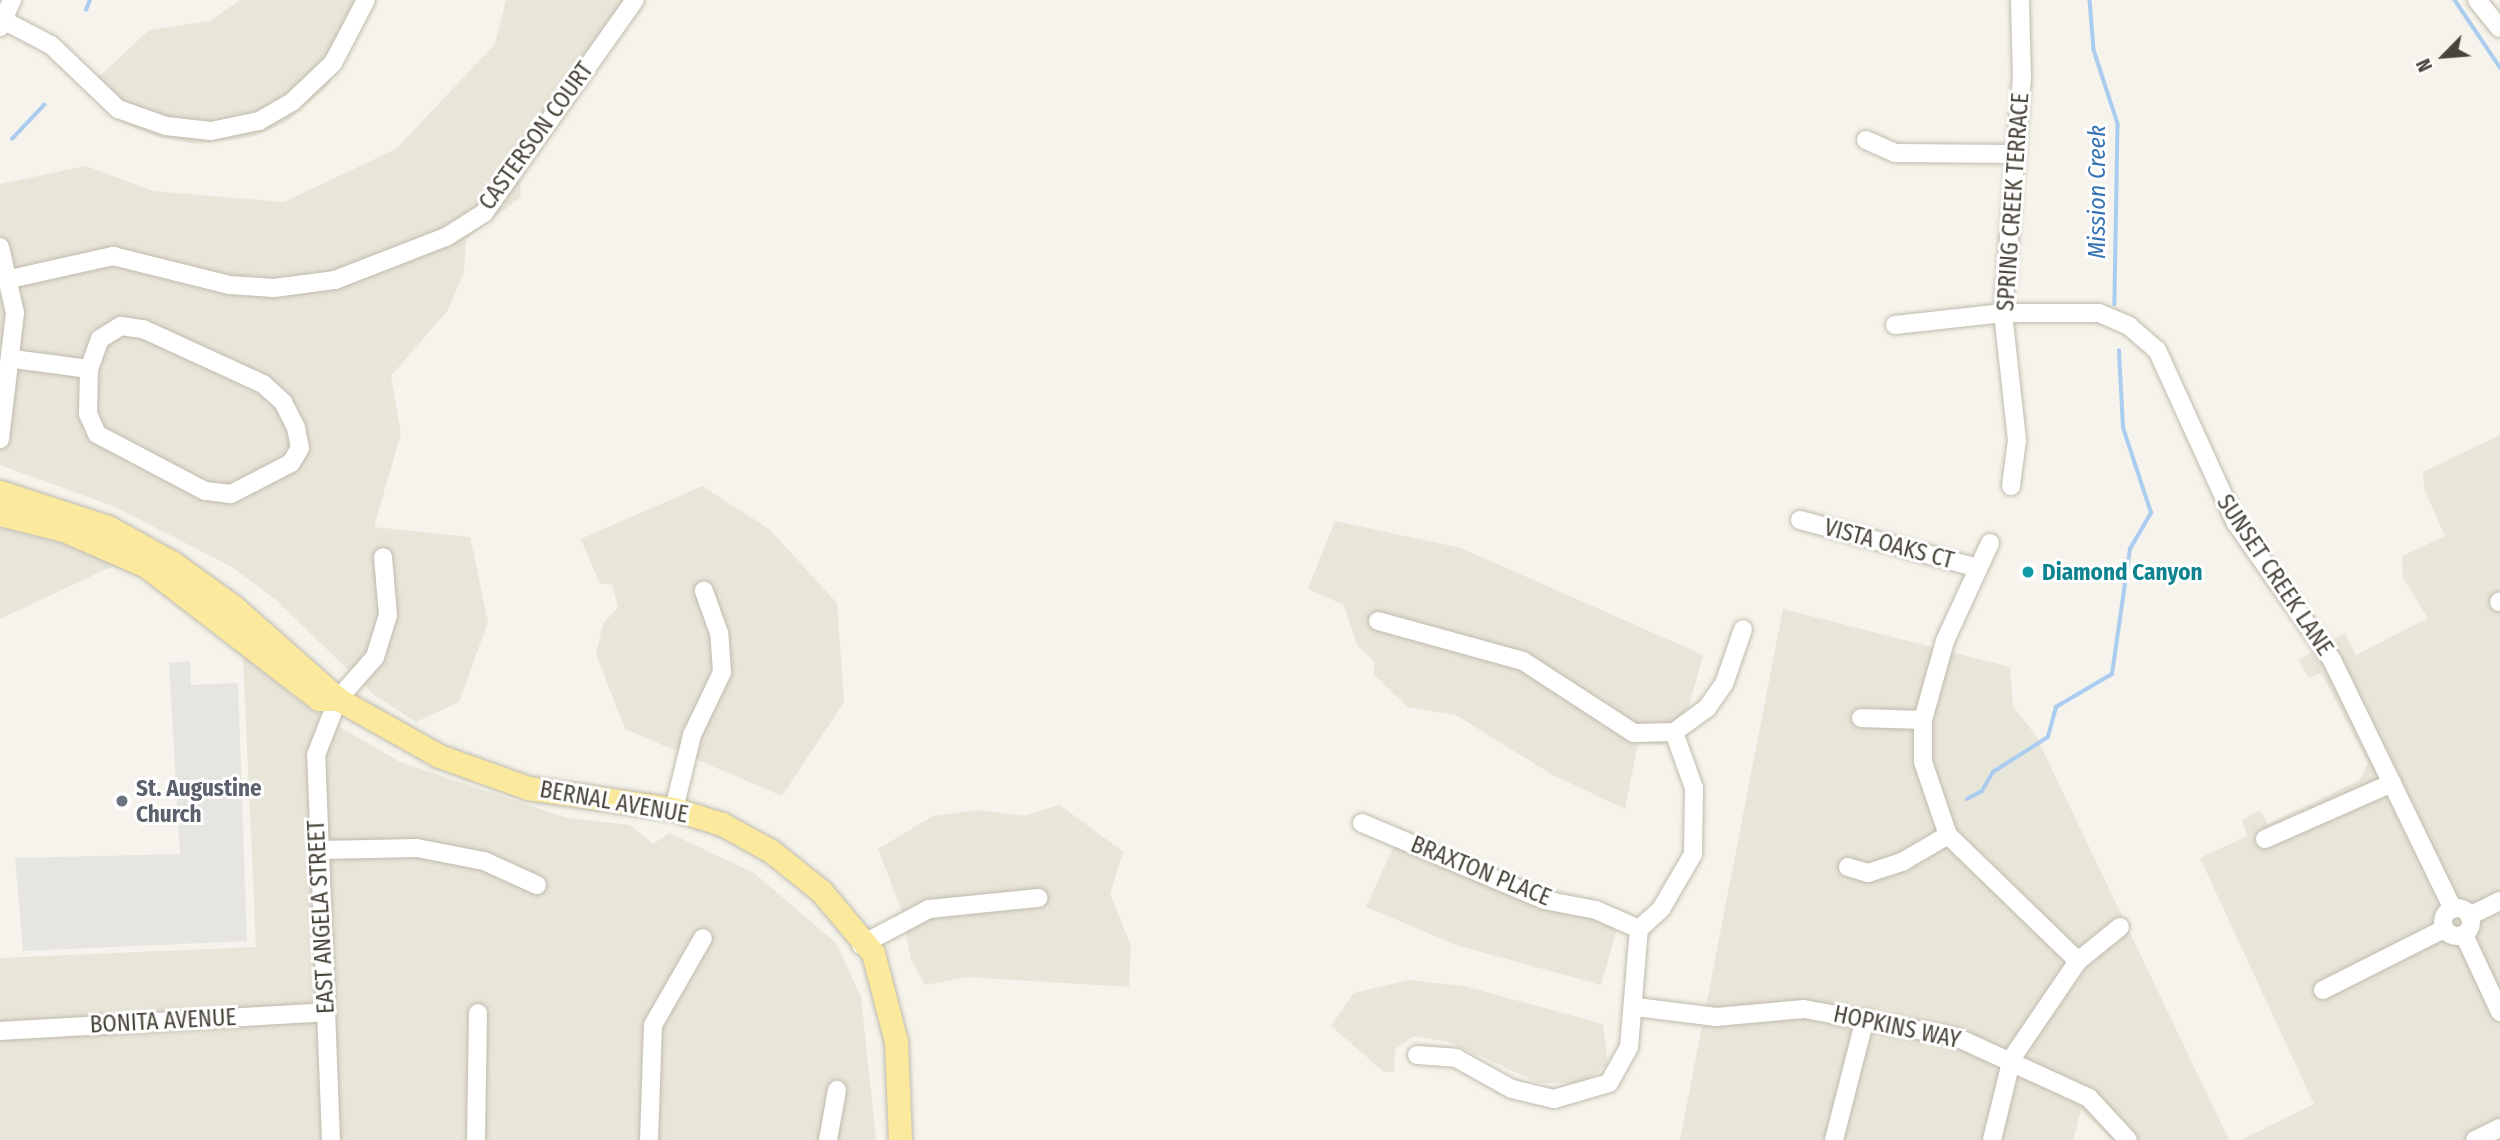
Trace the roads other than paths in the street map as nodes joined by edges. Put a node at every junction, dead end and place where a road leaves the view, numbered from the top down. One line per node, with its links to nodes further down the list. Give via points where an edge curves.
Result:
1 (12, 0): 6 (street)
2 (366, 0): 6 (street, via 332,63 293,101 259,121 211,131 166,126 118,109 51,45)
3 (635, 0): 11 (street, CASTERSON COURT, via 484,214 446,237 335,280 274,288 229,285 113,256)
4 (2020, 0): 9 (street, SPRING CREEK TERRACE)
5 (2477, 0): 7 (street)
6 (1, 23)
7 (2500, 28)
8 (1866, 140): 9 (street, via 1895,153)
9 (2015, 153): 12 (street, SPRING CREEK TERRACE)
10 (0, 247): 11 (street)
11 (10, 279): 14 (street)
12 (2003, 313): 13 (street, SUNSET CREEK LANE); 17 (street, SPRING CREEK TERRACE, via 2017,440); 31 (street, SUNSET CREEK LANE, via 2099,313 2129,326 2157,350 2236,523 2332,660)
13 (1895, 325)
14 (15, 359): 15 (street); 16 (street)
15 (89, 369): 15 (street, via 88,414 97,433 205,491 231,494 291,463 300,448 283,402 263,384 143,329 121,326 100,339)
16 (0, 439)
17 (2011, 486)
18 (0, 492): 27 (main road, BERNAL AVENUE, via 108,527 173,564 234,607)
19 (0, 514): 27 (main road, BERNAL AVENUE, via 64,530 146,566 319,699)
20 (1800, 520): 23 (street, VISTA OAKS CT)
21 (1990, 543): 23 (street)
22 (383, 557): 27 (street, EAST ANGELA STREET, via 385,626 375,657)
23 (1978, 568): 29 (street, via 1945,641)
24 (704, 592): 32 (street, via 719,633 722,672 692,735)
25 (1378, 621): 30 (street, via 1523,660 1634,733)
26 (1743, 629): 30 (street, via 1724,684 1707,708)
27 (338, 699): 32 (main road, BERNAL AVENUE, via 492,777 556,794); 36 (street, EAST ANGELA STREET, via 316,755)
28 (1861, 718): 29 (street)
29 (1923, 720): 34 (street, via 1923,762)
30 (1674, 732): 43 (street, via 1694,788 1693,854 1661,909)
31 (2392, 783): 35 (street); 41 (street, SUNSET CREEK LANE)
32 (674, 809): 47 (main road, BERNAL AVENUE, via 722,824 771,851 821,891)
33 (1362, 823): 43 (street, BRAXTON PLACE, via 1544,900 1596,910)
34 (1948, 835): 37 (street, via 1902,862 1868,873); 48 (street)
35 (2265, 839)
36 (320, 850): 38 (street, via 417,848 484,860); 51 (street, EAST ANGELA STREET)
37 (1848, 867)
38 (537, 885)
39 (1038, 898): 47 (street, via 929,909)
40 (2500, 901): 41 (street)
41 (2461, 912): 44 (street, via 2444,918); 45 (street)
42 (2120, 927): 48 (street)
43 (1639, 929): 50 (street)
44 (2444, 929): 45 (street); 49 (street)
45 (2463, 935): 52 (street)
46 (703, 938): 62 (street, via 653,1025)
47 (861, 945): 64 (main road, BERNAL AVENUE, via 883,1025); 65 (main road, BERNAL AVENUE, via 873,953 896,1041)
48 (2078, 961): 57 (street)
49 (2323, 990)
50 (1636, 1007): 54 (street, HOPKINS WAY, via 1716,1017 1804,1009); 56 (street, via 1619,1068 1609,1083 1584,1095 1554,1099 1512,1089 1456,1058)
51 (325, 1012): 55 (street, BONITA AVENUE); 60 (street, EAST ANGELA STREET)
52 (2500, 1012)
53 (478, 1013): 61 (street)
54 (1865, 1018): 57 (street, HOPKINS WAY, via 1956,1037); 66 (street)
55 (0, 1031)
56 (1417, 1055)
57 (2012, 1058): 67 (street); 68 (street, HOPKINS WAY, via 2089,1098)
58 (837, 1090): 63 (street)
59 (2500, 1128): 69 (street)
60 (331, 1140)
61 (476, 1140)
62 (649, 1140)
63 (828, 1140)
64 (891, 1140)
65 (900, 1140)
66 (1834, 1140)
67 (1993, 1140)
68 (2128, 1140)
69 (2475, 1140)

